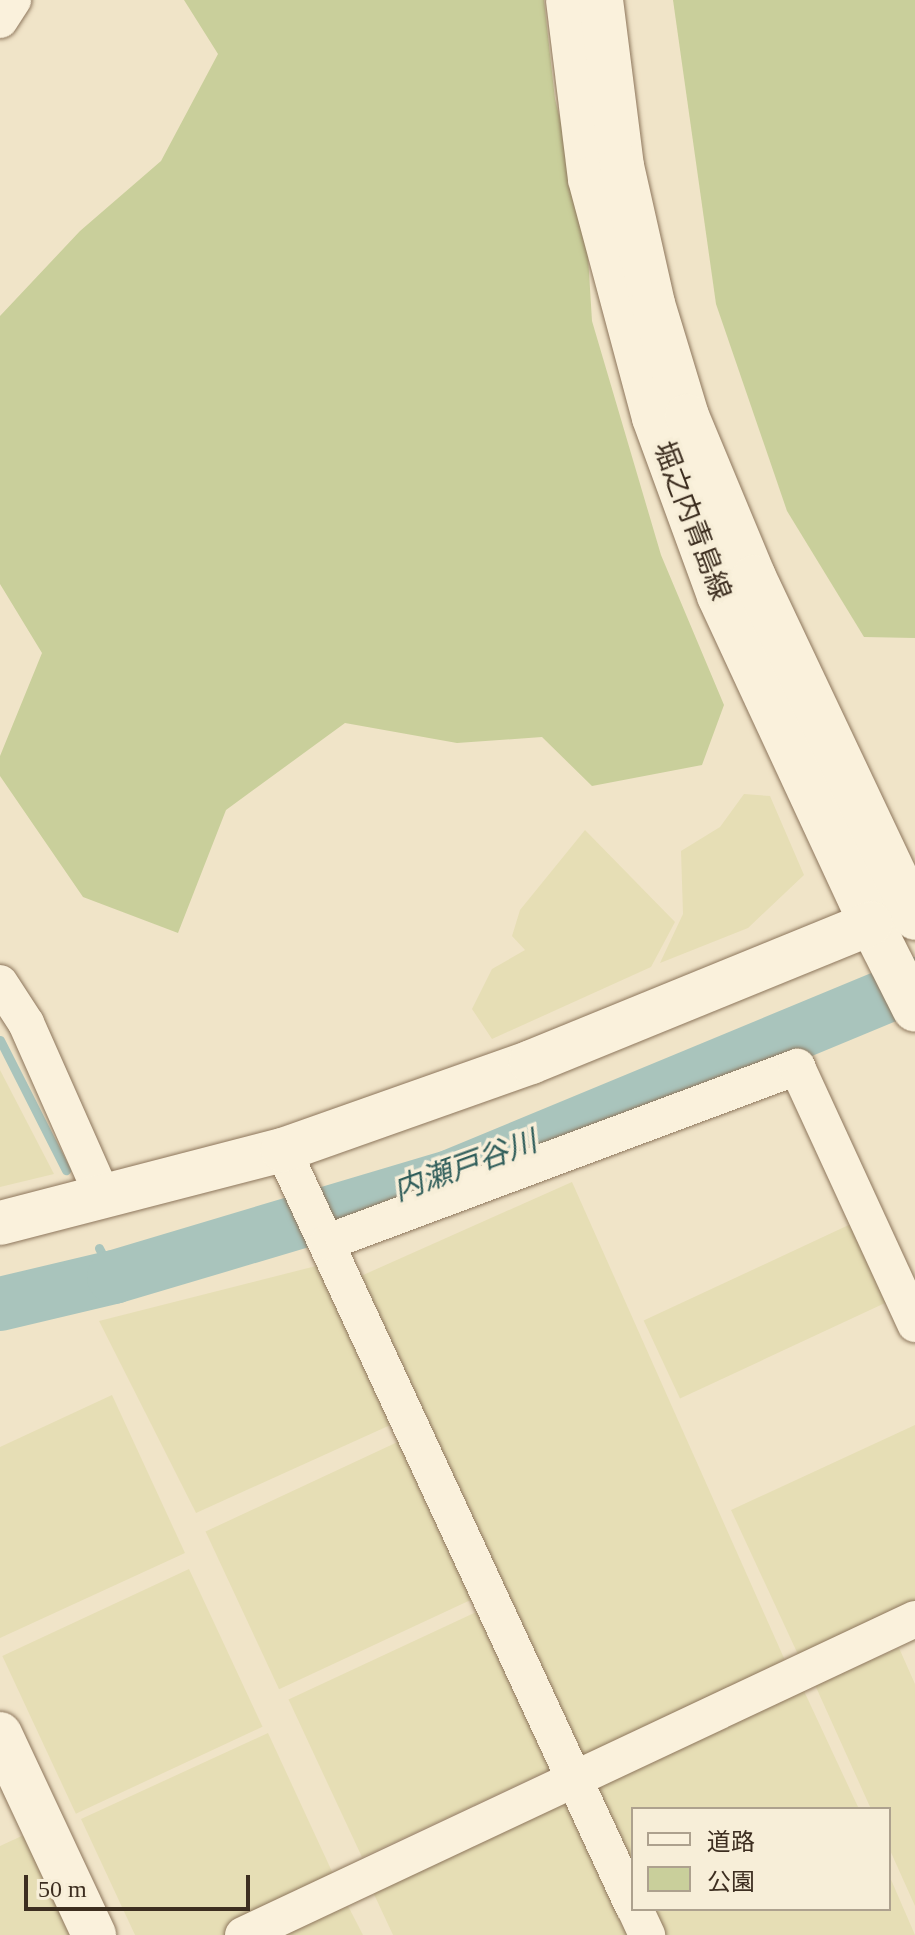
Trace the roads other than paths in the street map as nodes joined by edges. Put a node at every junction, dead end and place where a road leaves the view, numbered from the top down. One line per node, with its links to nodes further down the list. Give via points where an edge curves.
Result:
1 (13, 0): 4 (street)
2 (568, 0): 5 (main road, 堀之内青島線, via 590,179 654,418 719,596)
3 (601, 0): 5 (main road, 堀之内青島線, via 622,166 653,304 687,416)
4 (0, 20)
5 (903, 914): 7 (main road, 堀之内青島線, via 890,961); 8 (main road, via 531,1062)
6 (0, 983): 9 (street, via 26,1023)
7 (915, 1010)
8 (291, 1168): 9 (main road); 11 (street)
9 (103, 1197): 10 (main road)
10 (0, 1223)
11 (328, 1242): 12 (street, via 797,1067); 15 (street)
12 (915, 1324)
13 (915, 1619): 15 (street)
14 (0, 1734): 18 (main road)
15 (574, 1781): 16 (street); 19 (street)
16 (631, 1901)
17 (636, 1911): 20 (street)
18 (94, 1935)
19 (243, 1935)
20 (647, 1935)

